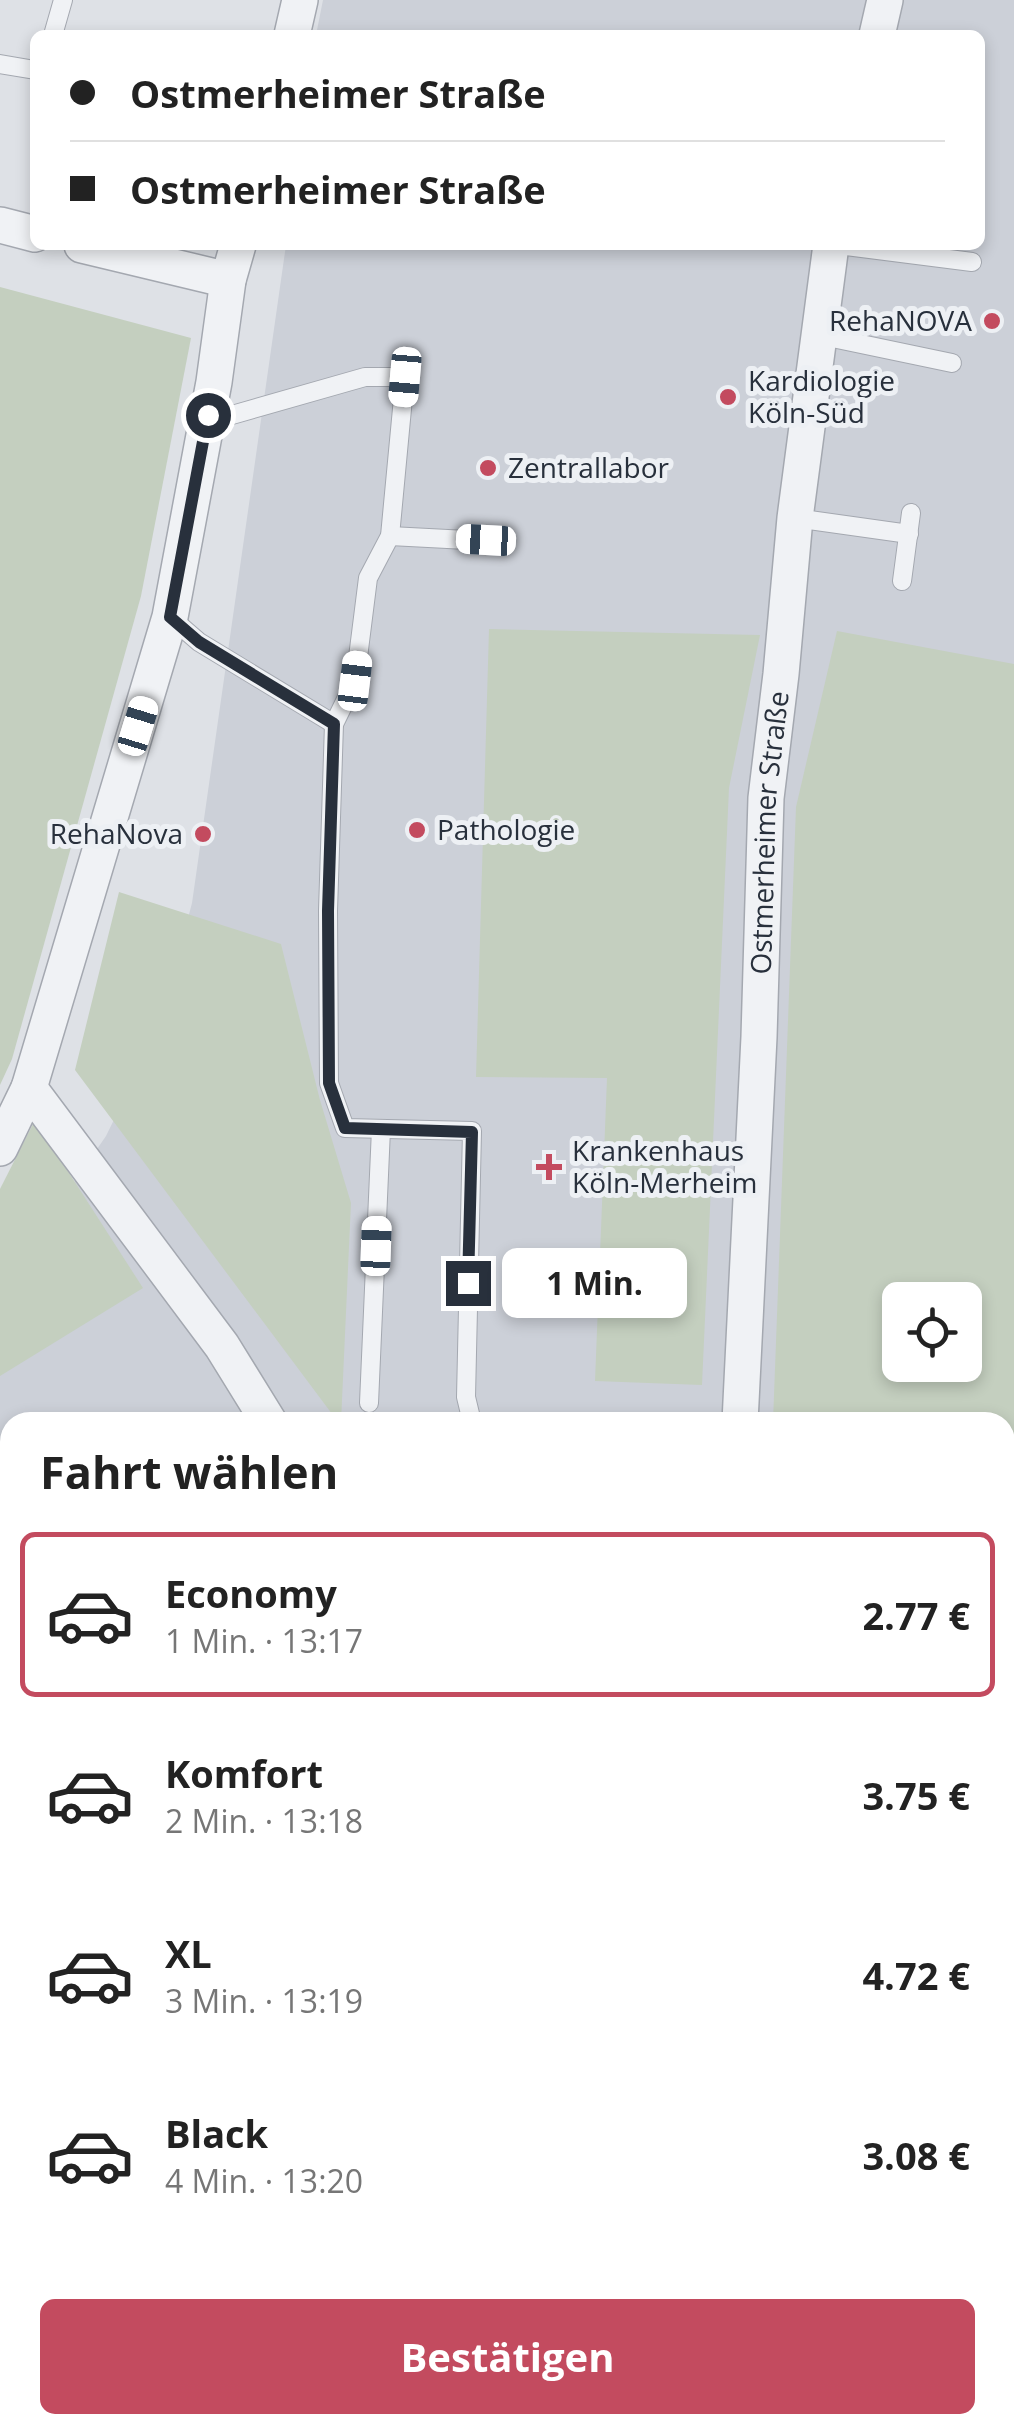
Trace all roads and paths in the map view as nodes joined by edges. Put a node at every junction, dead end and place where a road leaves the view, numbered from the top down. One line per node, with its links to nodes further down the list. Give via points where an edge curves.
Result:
1 (64, 0): 4 (lane)
2 (300, 0): 5 (street)
3 (885, 0): 6 (street)
4 (55, 30)
5 (293, 30)
6 (878, 30)
7 (0, 64): 8 (lane)
8 (30, 69)
9 (0, 225): 10 (street)
10 (30, 233)
11 (103, 250): 16 (street)
12 (237, 250): 16 (street)
13 (834, 250): 17 (street, Ostmerheimer Straße)
14 (875, 250): 15 (lane)
15 (972, 262)
16 (228, 280): 19 (street)
17 (818, 335): 18 (lane); 21 (street, Ostmerheimer Straße)
18 (952, 363)
19 (208, 415): 23 (lane, via 225,417 366,377 405,377); 26 (street)
20 (911, 514): 22 (lane)
21 (794, 518): 22 (lane); 34 (street, Ostmerheimer Straße, via 766,798)
22 (908, 534): 25 (lane)
23 (390, 536): 24 (lane); 27 (lane, via 368,578 355,681)
24 (486, 540)
25 (902, 581)
26 (170, 617): 27 (lane, via 199,642); 28 (street)
27 (334, 724): 29 (lane, via 329,1083 345,1128)
28 (30, 1088): 30 (street); 32 (street, via 222,1346)
29 (381, 1129): 31 (lane); 33 (lane, via 472,1132)
30 (0, 1148)
31 (369, 1402)
32 (262, 1412)
33 (470, 1412)
34 (741, 1412)

